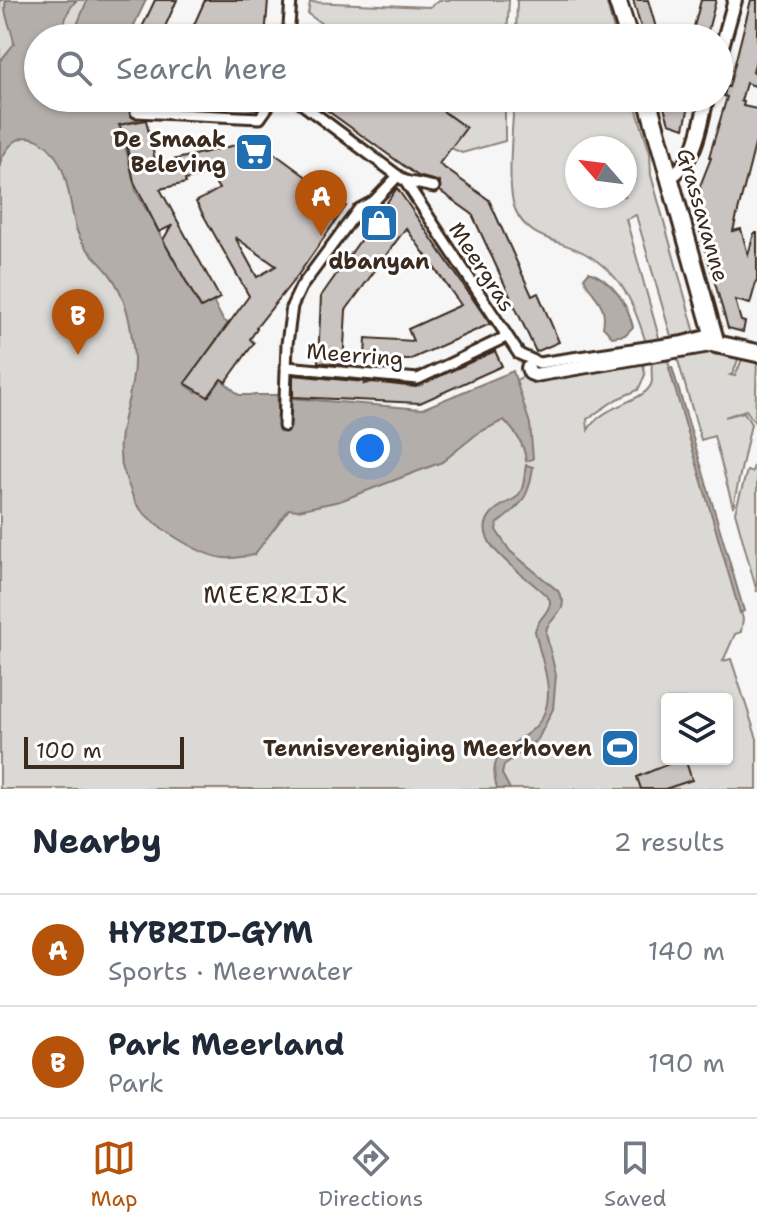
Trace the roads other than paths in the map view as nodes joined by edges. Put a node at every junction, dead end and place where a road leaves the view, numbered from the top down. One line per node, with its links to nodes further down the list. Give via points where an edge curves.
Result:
1 (291, 0): 4 (street)
2 (617, 0): 5 (street)
3 (735, 0): 6 (street)
4 (289, 24)
5 (625, 24)
6 (728, 24)
7 (136, 112): 8 (street, via 260,118)
8 (264, 112)
9 (313, 112): 13 (street)
10 (651, 112): 12 (street, Grassavanne)
11 (703, 112): 12 (street, via 691,158)
12 (670, 177): 16 (street, Grassavanne)
13 (402, 178): 14 (street); 15 (street, Meergras); 19 (street, via 359,209 301,287 292,306)
14 (434, 187)
15 (506, 337): 18 (street, Meergras); 19 (street, Meerring, via 418,379)
16 (715, 339): 17 (street); 18 (street, via 535,375 530,373)
17 (757, 353)
18 (533, 366)
19 (286, 367): 20 (street)
20 (284, 426)

